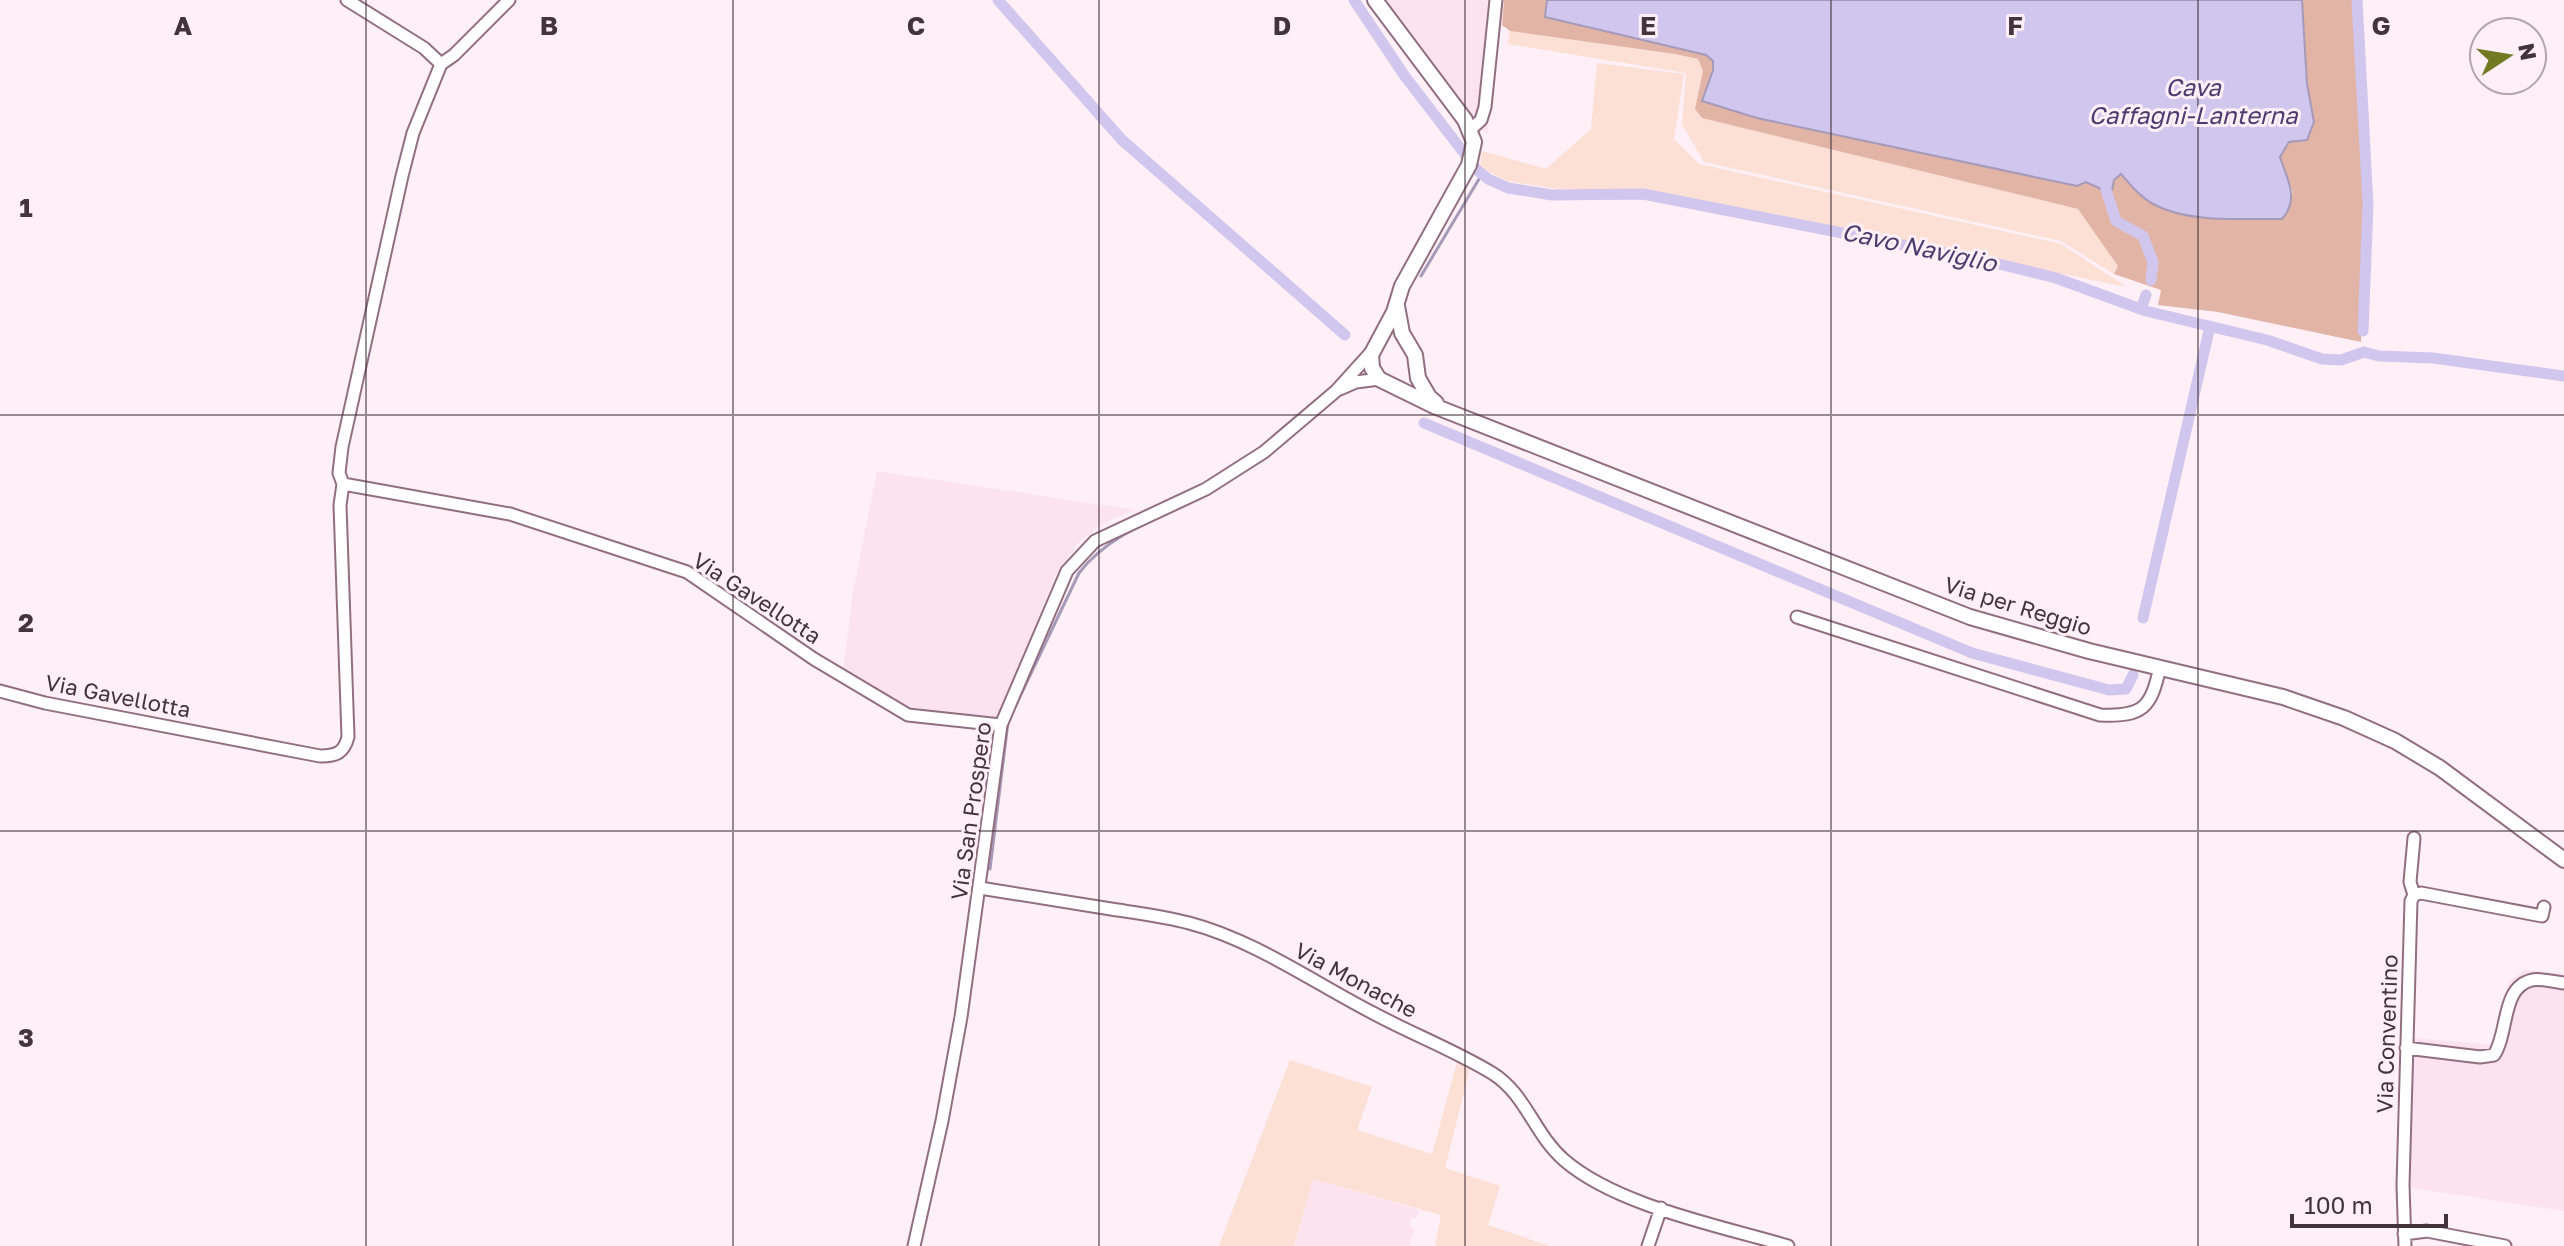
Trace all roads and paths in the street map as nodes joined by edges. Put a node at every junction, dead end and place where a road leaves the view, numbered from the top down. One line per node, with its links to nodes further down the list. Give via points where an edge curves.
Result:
1 (347, 0): 5 (street)
2 (509, 0): 5 (street)
3 (1375, 0): 6 (main road)
4 (1496, 0): 6 (street, via 1485,107)
5 (441, 64): 14 (street, Via Gavellotta, via 402,176 342,447)
6 (1471, 129): 7 (main road, via 1474,147 1466,172)
7 (1397, 302): 8 (main road, Via per Reggio); 9 (main road)
8 (1408, 345): 9 (main road, via 1397,339); 10 (main road, Via per Reggio)
9 (1376, 346): 11 (main road, via 1370,362); 12 (street, Via San Prospero)
10 (1415, 368): 11 (main road, via 1402,382); 13 (main road, Via per Reggio, via 1429,397)
11 (1384, 381): 12 (street, Via San Prospero, via 1356,382); 13 (main road, Via per Reggio)
12 (1336, 391): 18 (street, Via San Prospero, via 1264,452 1218,482 1095,541 1067,571)
13 (1445, 410): 16 (main road, Via per Reggio, via 1970,617)
14 (343, 484): 17 (street, Via Gavellotta, via 348,737 344,750 314,755); 18 (street, Via Gavellotta, via 510,514 687,572 814,659 908,715)
15 (1797, 617): 16 (street, via 2100,715 2120,716 2143,707 2154,696)
16 (2160, 667): 20 (main road, Via per Reggio, via 2292,699 2374,731 2440,768)
17 (0, 691)
18 (1001, 725): 21 (street, Via San Prospero)
19 (2414, 838): 22 (street, Via Conventino)
20 (2564, 860)
21 (980, 888): 26 (street, Via Monache, via 1171,919 1222,935 1488,1070 1516,1093 1566,1162 1622,1194); 28 (street, Via San Prospero, via 953,1061)
22 (2414, 895): 23 (street, via 2542,916); 25 (street, Via Conventino)
23 (2544, 907)
24 (2564, 983): 25 (street, via 2534,980 2517,988 2494,1055)
25 (2406, 1048): 27 (street, Via Conventino)
26 (1661, 1208): 29 (street); 30 (street, Via Monache)
27 (2404, 1240): 31 (street, Via Conventino, via 2427,1231)
28 (914, 1246)
29 (1648, 1246)
30 (1788, 1246)
31 (2501, 1246)

